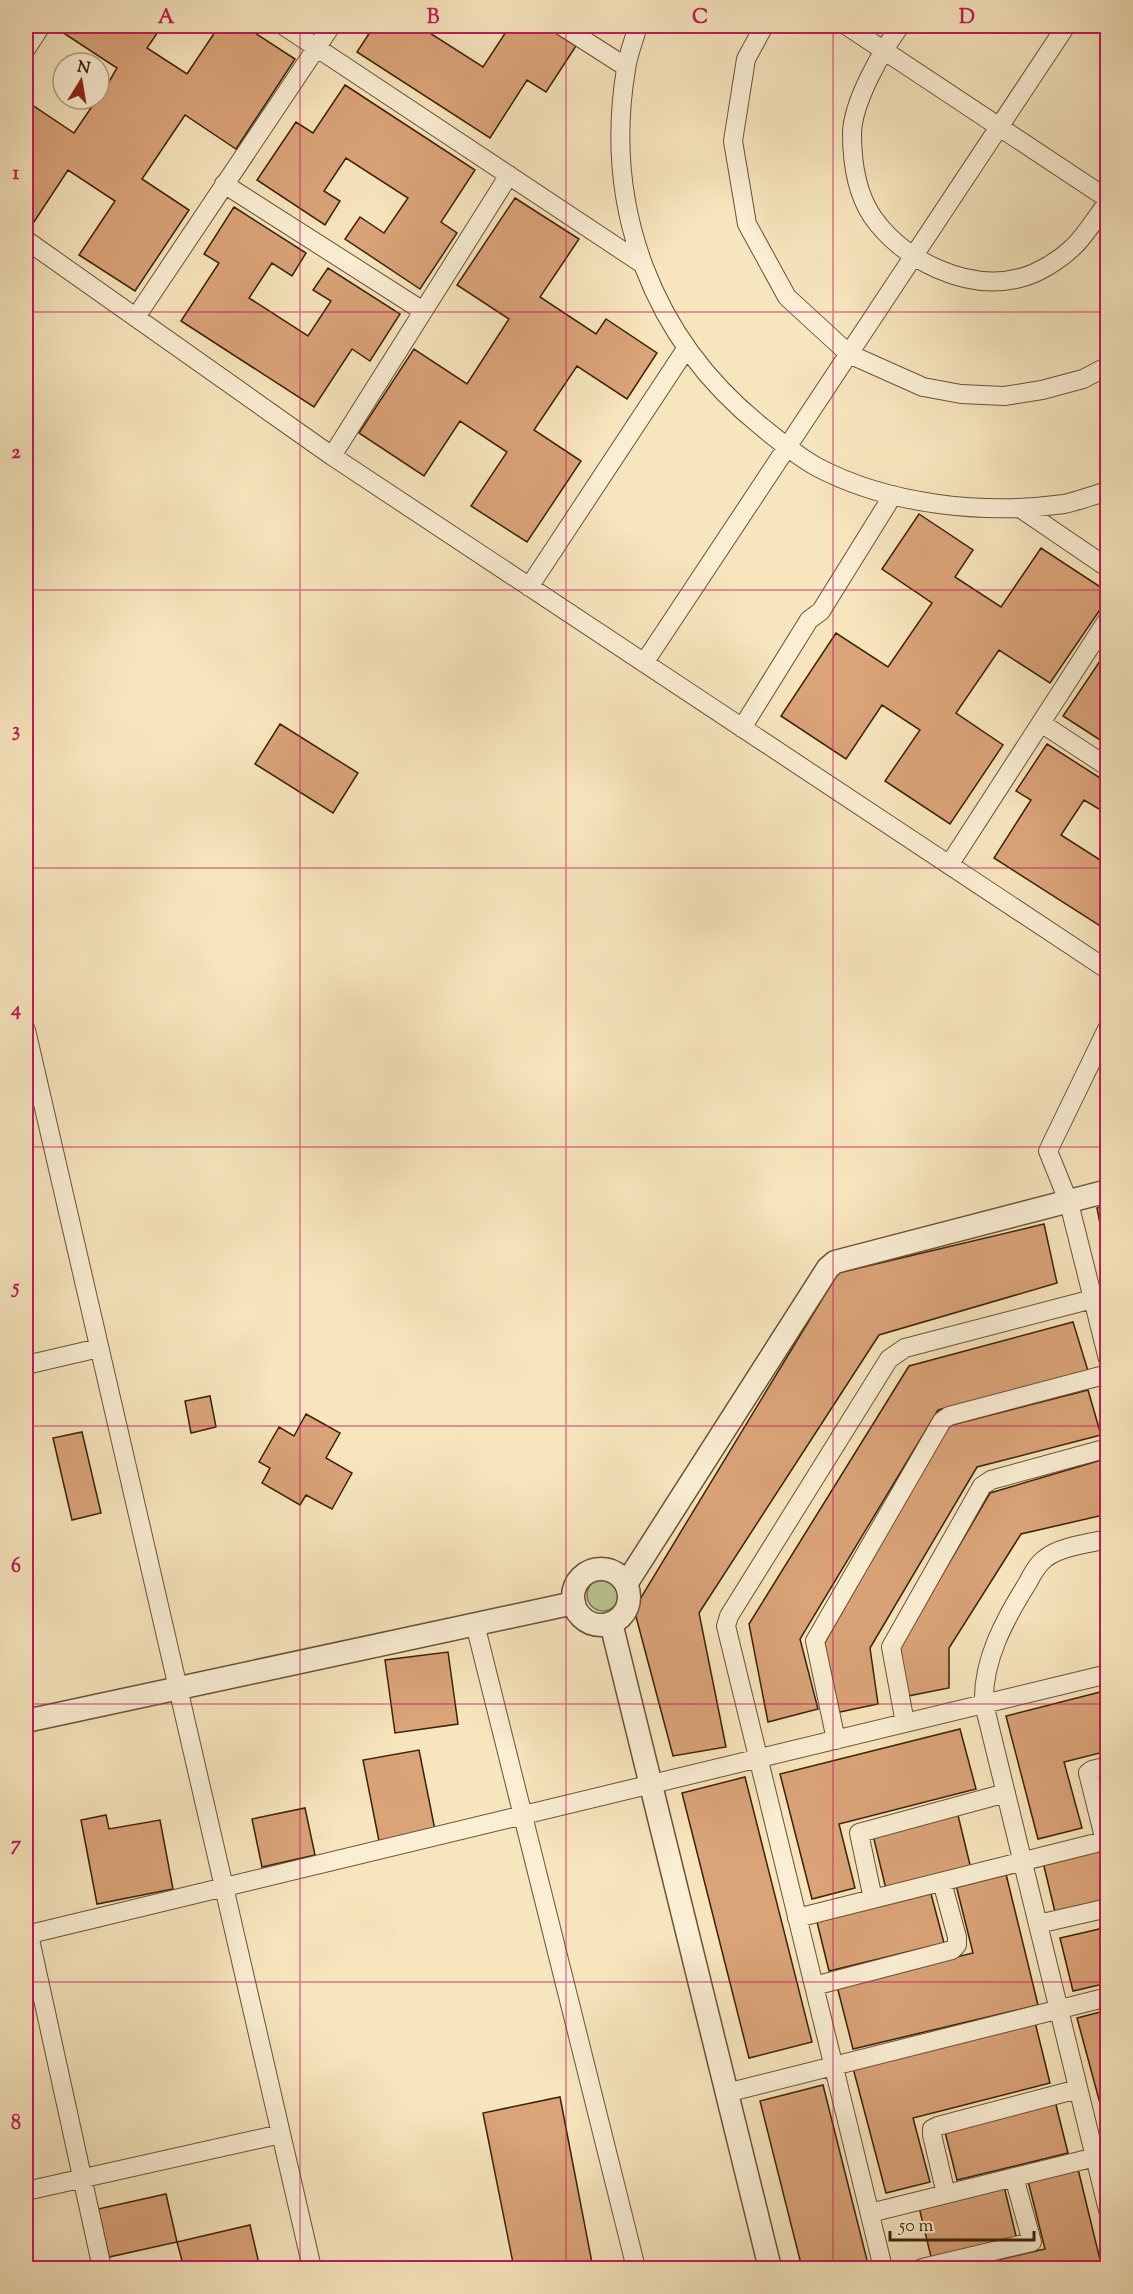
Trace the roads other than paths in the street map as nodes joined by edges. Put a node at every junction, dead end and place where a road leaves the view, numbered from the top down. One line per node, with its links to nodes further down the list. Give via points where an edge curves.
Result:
1 (41, 26): 11 (street)
2 (284, 26): 10 (street)
3 (330, 26): 10 (street)
4 (562, 26): 13 (street)
5 (638, 26): 13 (street)
6 (764, 26): 24 (street, via 746,59 733,141 747,224 787,297)
7 (847, 26): 12 (street)
8 (900, 26): 12 (street)
9 (1066, 26): 14 (street)
10 (316, 47): 15 (street); 16 (street)
11 (26, 49)
12 (883, 50): 14 (street); 19 (street, via 852,130 853,161 859,188 872,215 887,235)
13 (626, 67): 20 (street, via 619,133 624,199)
14 (999, 127): 17 (street); 19 (street)
15 (509, 175): 20 (street); 21 (street)
16 (224, 184): 21 (street); 22 (street)
17 (1107, 201): 19 (street, via 1072,249 1020,278 993,282 965,278)
18 (26, 240): 22 (street)
19 (914, 255): 24 (street)
20 (641, 263): 23 (street, via 661,308)
21 (423, 311): 27 (street)
22 (136, 317): 27 (street)
23 (686, 349): 26 (street, via 732,403); 32 (street)
24 (849, 354): 25 (street, via 923,387 961,394 1004,396 1042,390 1083,379); 26 (street)
25 (1107, 366)
26 (787, 447): 29 (street, via 817,467); 34 (street)
27 (332, 456): 32 (street)
28 (1107, 491): 30 (street, via 1067,503)
29 (894, 495): 30 (street, via 939,505); 36 (street)
30 (1020, 508): 31 (street)
31 (1107, 568)
32 (529, 587): 34 (street)
33 (1107, 619): 35 (street)
34 (644, 663): 36 (street)
35 (1041, 723): 37 (street); 38 (street)
36 (742, 728): 38 (street)
37 (1107, 767)
38 (949, 865): 39 (street)
39 (1107, 970)
40 (1107, 1028): 43 (street, via 1048,1151)
41 (26, 1030): 45 (street)
42 (1107, 1191): 43 (street)
43 (1069, 1203): 44 (street); 51 (street, via 835,1262 828,1268)
44 (1100, 1297): 46 (street); 61 (street, via 905,1348 889,1359 729,1616 726,1626)
45 (99, 1348): 47 (street); 56 (street)
46 (1107, 1359)
47 (26, 1365)
48 (1107, 1374): 60 (street, via 942,1421 815,1641)
49 (1107, 1448): 59 (street, via 991,1480 982,1486 891,1647)
50 (1107, 1539): 57 (street, via 1047,1556 1039,1564 1004,1622 985,1676)
51 (626, 1584): 52 (street, via 611,1571 591,1570 576,1584); 53 (street, via 628,1602 619,1618)
52 (574, 1603): 53 (street, via 584,1618); 54 (street)
53 (611, 1623): 63 (street)
54 (476, 1624): 56 (street); 65 (street)
55 (1107, 1674): 57 (street)
56 (177, 1687): 58 (street); 69 (street)
57 (984, 1704): 59 (street); 64 (street)
58 (26, 1721)
59 (905, 1723): 60 (street)
60 (836, 1740): 61 (street)
61 (758, 1759): 63 (street); 72 (street)
62 (1107, 1766): 66 (street, via 1088,1773)
63 (651, 1786): 65 (street); 80 (street)
64 (1006, 1793): 67 (street); 70 (street, via 859,1833)
65 (523, 1816): 69 (street); 91 (street)
66 (1106, 1841): 67 (street)
67 (1023, 1862): 68 (street); 73 (street)
68 (942, 1882): 70 (street); 75 (street, via 957,1937 952,1950)
69 (224, 1888): 74 (street); 81 (street)
70 (873, 1899): 72 (street)
71 (1107, 1908): 73 (street)
72 (797, 1918): 75 (street)
73 (1038, 1924): 77 (street)
74 (27, 1935): 84 (street)
75 (814, 1986): 78 (street)
76 (1107, 1997): 77 (street)
77 (1058, 2010): 78 (street); 79 (street)
78 (834, 2066): 80 (street); 88 (street)
79 (1078, 2089): 82 (street); 86 (street, via 932,2129)
80 (726, 2093): 92 (street)
81 (281, 2134): 84 (street); 90 (street)
82 (1101, 2156): 83 (street); 87 (street)
83 (1014, 2177): 86 (street); 94 (street, via 1032,2242)
84 (82, 2179): 85 (street); 89 (street)
85 (26, 2191)
86 (946, 2194): 88 (street)
87 (1107, 2210)
88 (870, 2213): 93 (street)
89 (102, 2268)
90 (312, 2268)
91 (636, 2268)
92 (770, 2268)
93 (883, 2268)
94 (922, 2268)

